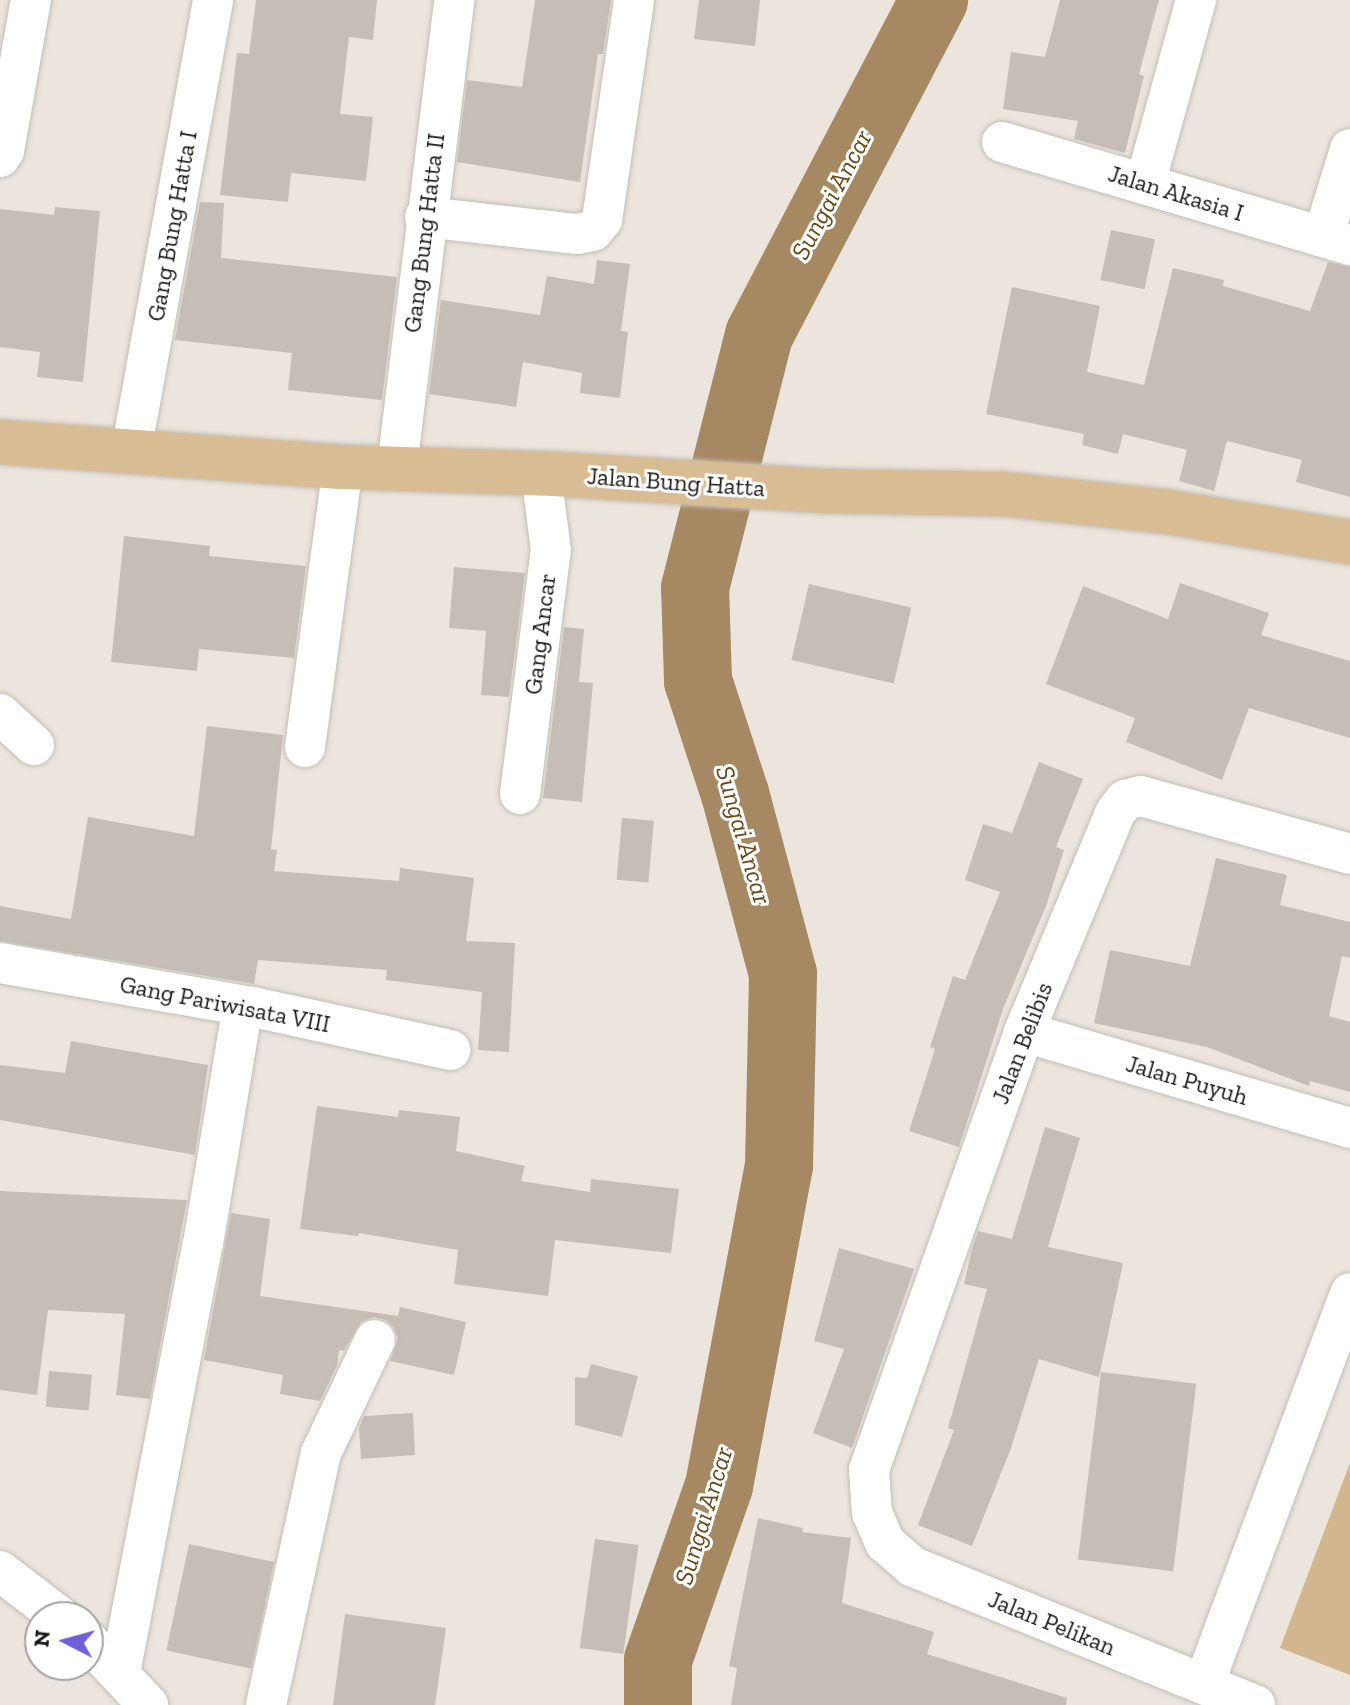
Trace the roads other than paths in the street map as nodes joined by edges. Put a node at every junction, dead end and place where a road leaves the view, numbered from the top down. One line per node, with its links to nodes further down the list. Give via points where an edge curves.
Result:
1 (31, 0): 8 (street)
2 (213, 0): 13 (street, Gang Bung Hatta I)
3 (454, 0): 10 (street, Gang Bung Hatta II)
4 (634, 0): 10 (street, via 602,220 593,231 577,234)
5 (1196, 0): 9 (street)
6 (1002, 142): 9 (street, Jalan Akasia I)
7 (1350, 149): 11 (street)
8 (0, 157)
9 (1145, 184): 11 (street, Jalan Akasia I)
10 (425, 217): 15 (street, Gang Bung Hatta II)
11 (1336, 241)
12 (1, 450): 13 (main road, Jalan Bung Hatta)
13 (131, 452): 14 (main road, Jalan Bung Hatta)
14 (343, 467): 15 (main road, Jalan Bung Hatta); 20 (street)
15 (397, 467): 16 (main road, Jalan Bung Hatta)
16 (547, 474): 17 (main road, Jalan Bung Hatta, via 1085,501); 21 (street, Gang Ancar, via 551,550)
17 (1350, 542)
18 (0, 714): 19 (street)
19 (34, 745)
20 (305, 747)
21 (520, 794)
22 (1350, 854): 25 (street, Jalan Belibis, via 1141,796 1125,800)
23 (0, 963): 24 (street, Gang Pariwisata VIII)
24 (243, 1006): 26 (street, Gang Pariwisata VIII); 34 (street)
25 (1024, 1032): 27 (street, Jalan Puyuh); 30 (street, Jalan Belibis, via 869,1470)
26 (450, 1050)
27 (1350, 1128)
28 (1350, 1293): 35 (street)
29 (375, 1340): 37 (street, via 321,1453)
30 (872, 1513): 35 (street, Jalan Pelikan, via 885,1543 913,1567)
31 (0, 1571): 32 (street)
32 (39, 1601)
33 (104, 1657): 34 (street)
34 (120, 1673): 36 (street)
35 (1204, 1684): 38 (street, Jalan Pelikan)
36 (148, 1705)
37 (266, 1705)
38 (1255, 1705)

